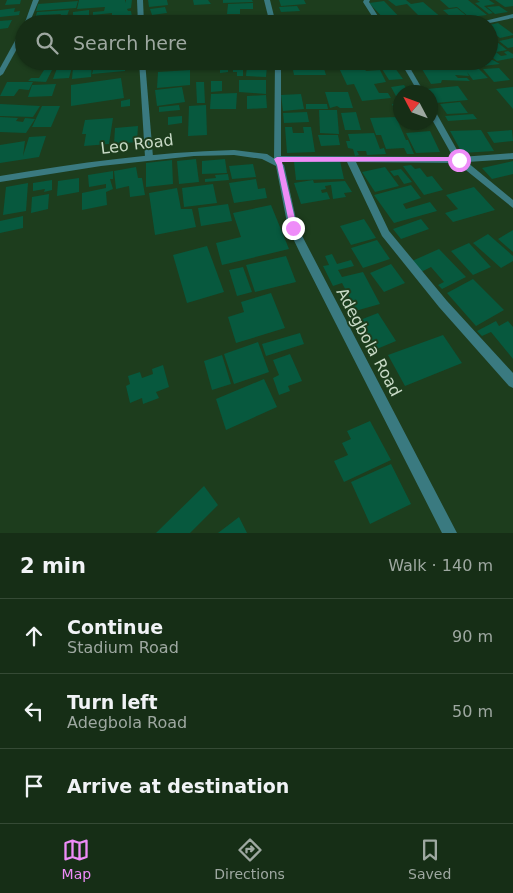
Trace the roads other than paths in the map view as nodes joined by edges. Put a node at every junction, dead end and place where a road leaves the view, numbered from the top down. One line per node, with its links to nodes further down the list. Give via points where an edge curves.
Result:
1 (36, 0): 5 (street)
2 (140, 0): 6 (street)
3 (267, 0): 7 (street)
4 (367, 0): 8 (street)
5 (30, 15)
6 (141, 15)
7 (271, 15)
8 (374, 15)
9 (513, 16): 10 (street)
10 (498, 19)
11 (15, 46): 15 (street)
12 (143, 70): 19 (street)
13 (278, 70): 20 (street, Adegbola Road)
14 (408, 70): 16 (street)
15 (0, 74)
16 (417, 85)
17 (438, 123): 22 (street)
18 (513, 156): 22 (street, Leo Road)
19 (149, 157): 20 (street, Leo Road, via 232,153 266,155); 23 (street, Leo Road)
20 (277, 159): 21 (street, Leo Road); 26 (street, Adegbola Road, via 293,228)
21 (350, 159): 22 (street, Leo Road); 25 (street, via 385,233)
22 (459, 160): 24 (street)
23 (0, 179)
24 (513, 205)
25 (513, 382)
26 (450, 533)

